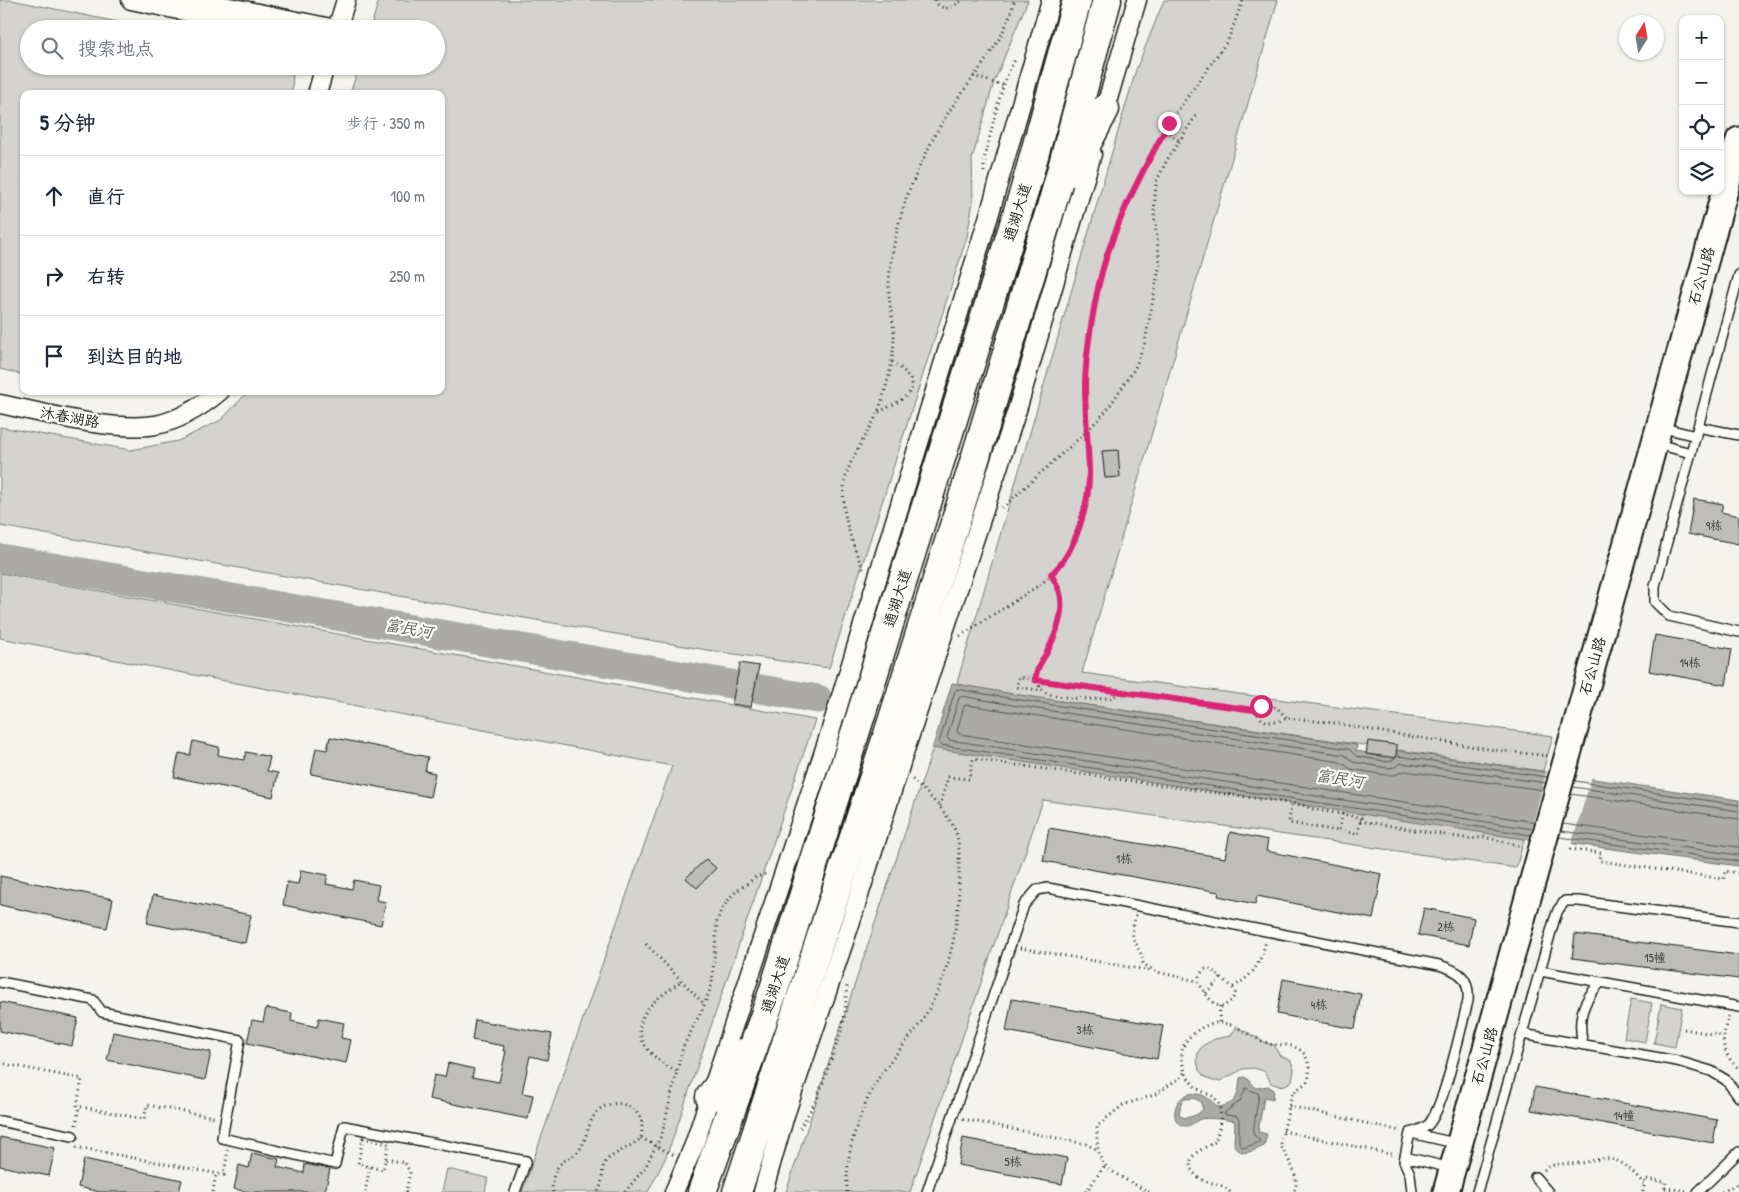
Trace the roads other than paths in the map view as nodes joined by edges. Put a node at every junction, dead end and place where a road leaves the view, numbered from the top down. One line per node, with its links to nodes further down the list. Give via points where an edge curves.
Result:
1 (131, 0): 9 (street)
2 (175, 0): 10 (street)
3 (346, 0): 11 (street)
4 (356, 0): 12 (street)
5 (1051, 0): 39 (street, via 990,212 828,742)
6 (1077, 0): 36 (main road, 通湖大道, via 1024,192)
7 (1107, 0): 19 (main road, 通湖大道)
8 (1137, 0): 17 (street)
9 (226, 20)
10 (292, 20)
11 (339, 20)
12 (350, 20)
13 (322, 75): 15 (street)
14 (332, 75): 16 (street)
15 (318, 90)
16 (328, 90)
17 (1105, 109): 19 (main road); 53 (street, via 1017,410 785,1115)
18 (1739, 140): 27 (street, 石公山路)
19 (1047, 220): 52 (main road, 通湖大道, via 903,687)
20 (1739, 275): 26 (lane)
21 (0, 394): 25 (street, 沐春湖路)
22 (200, 395): 25 (street, via 190,403)
23 (215, 395): 25 (street, via 178,418 157,424)
24 (0, 404): 25 (street, 沐春湖路, via 91,422)
25 (141, 422)
26 (1697, 431): 27 (lane); 28 (lane); 29 (lane)
27 (1657, 435): 29 (lane); 44 (street, 石公山路)
28 (1739, 435)
29 (1691, 453): 30 (lane, via 1655,586 1655,602 1669,616)
30 (1739, 632)
31 (1739, 922): 32 (lane, via 1566,901 1558,910)
32 (1540, 971): 34 (lane); 37 (lane)
33 (0, 982): 49 (lane, via 94,1000 102,1012 240,1040 222,1138 335,1164 344,1126 526,1161)
34 (1601, 982): 35 (lane); 38 (lane, via 1591,992 1582,1011 1580,1031)
35 (1734, 1006)
36 (760, 1030): 39 (main road); 51 (main road, 通湖大道)
37 (1522, 1034): 38 (lane); 57 (lane)
38 (1583, 1045): 40 (lane, via 1711,1070 1726,1080)
39 (710, 1097): 50 (street)
40 (1739, 1097)
41 (0, 1121): 43 (lane)
42 (1410, 1133): 44 (lane); 46 (lane); 54 (lane, via 1430,1123 1442,1094 1468,1001 1469,992 1462,975 1439,964 1048,888 1038,890 1024,905)
43 (73, 1136)
44 (1459, 1144): 47 (street, 石公山路)
45 (1739, 1152): 59 (lane)
46 (1405, 1157): 47 (lane); 55 (lane, via 1413,1184)
47 (1453, 1168): 56 (street, 石公山路)
48 (1535, 1177): 58 (lane)
49 (515, 1192)
50 (674, 1192)
51 (702, 1192)
52 (737, 1192)
53 (763, 1192)
54 (927, 1192)
55 (1412, 1192)
56 (1446, 1192)
57 (1477, 1192)
58 (1548, 1192)
59 (1698, 1192)

